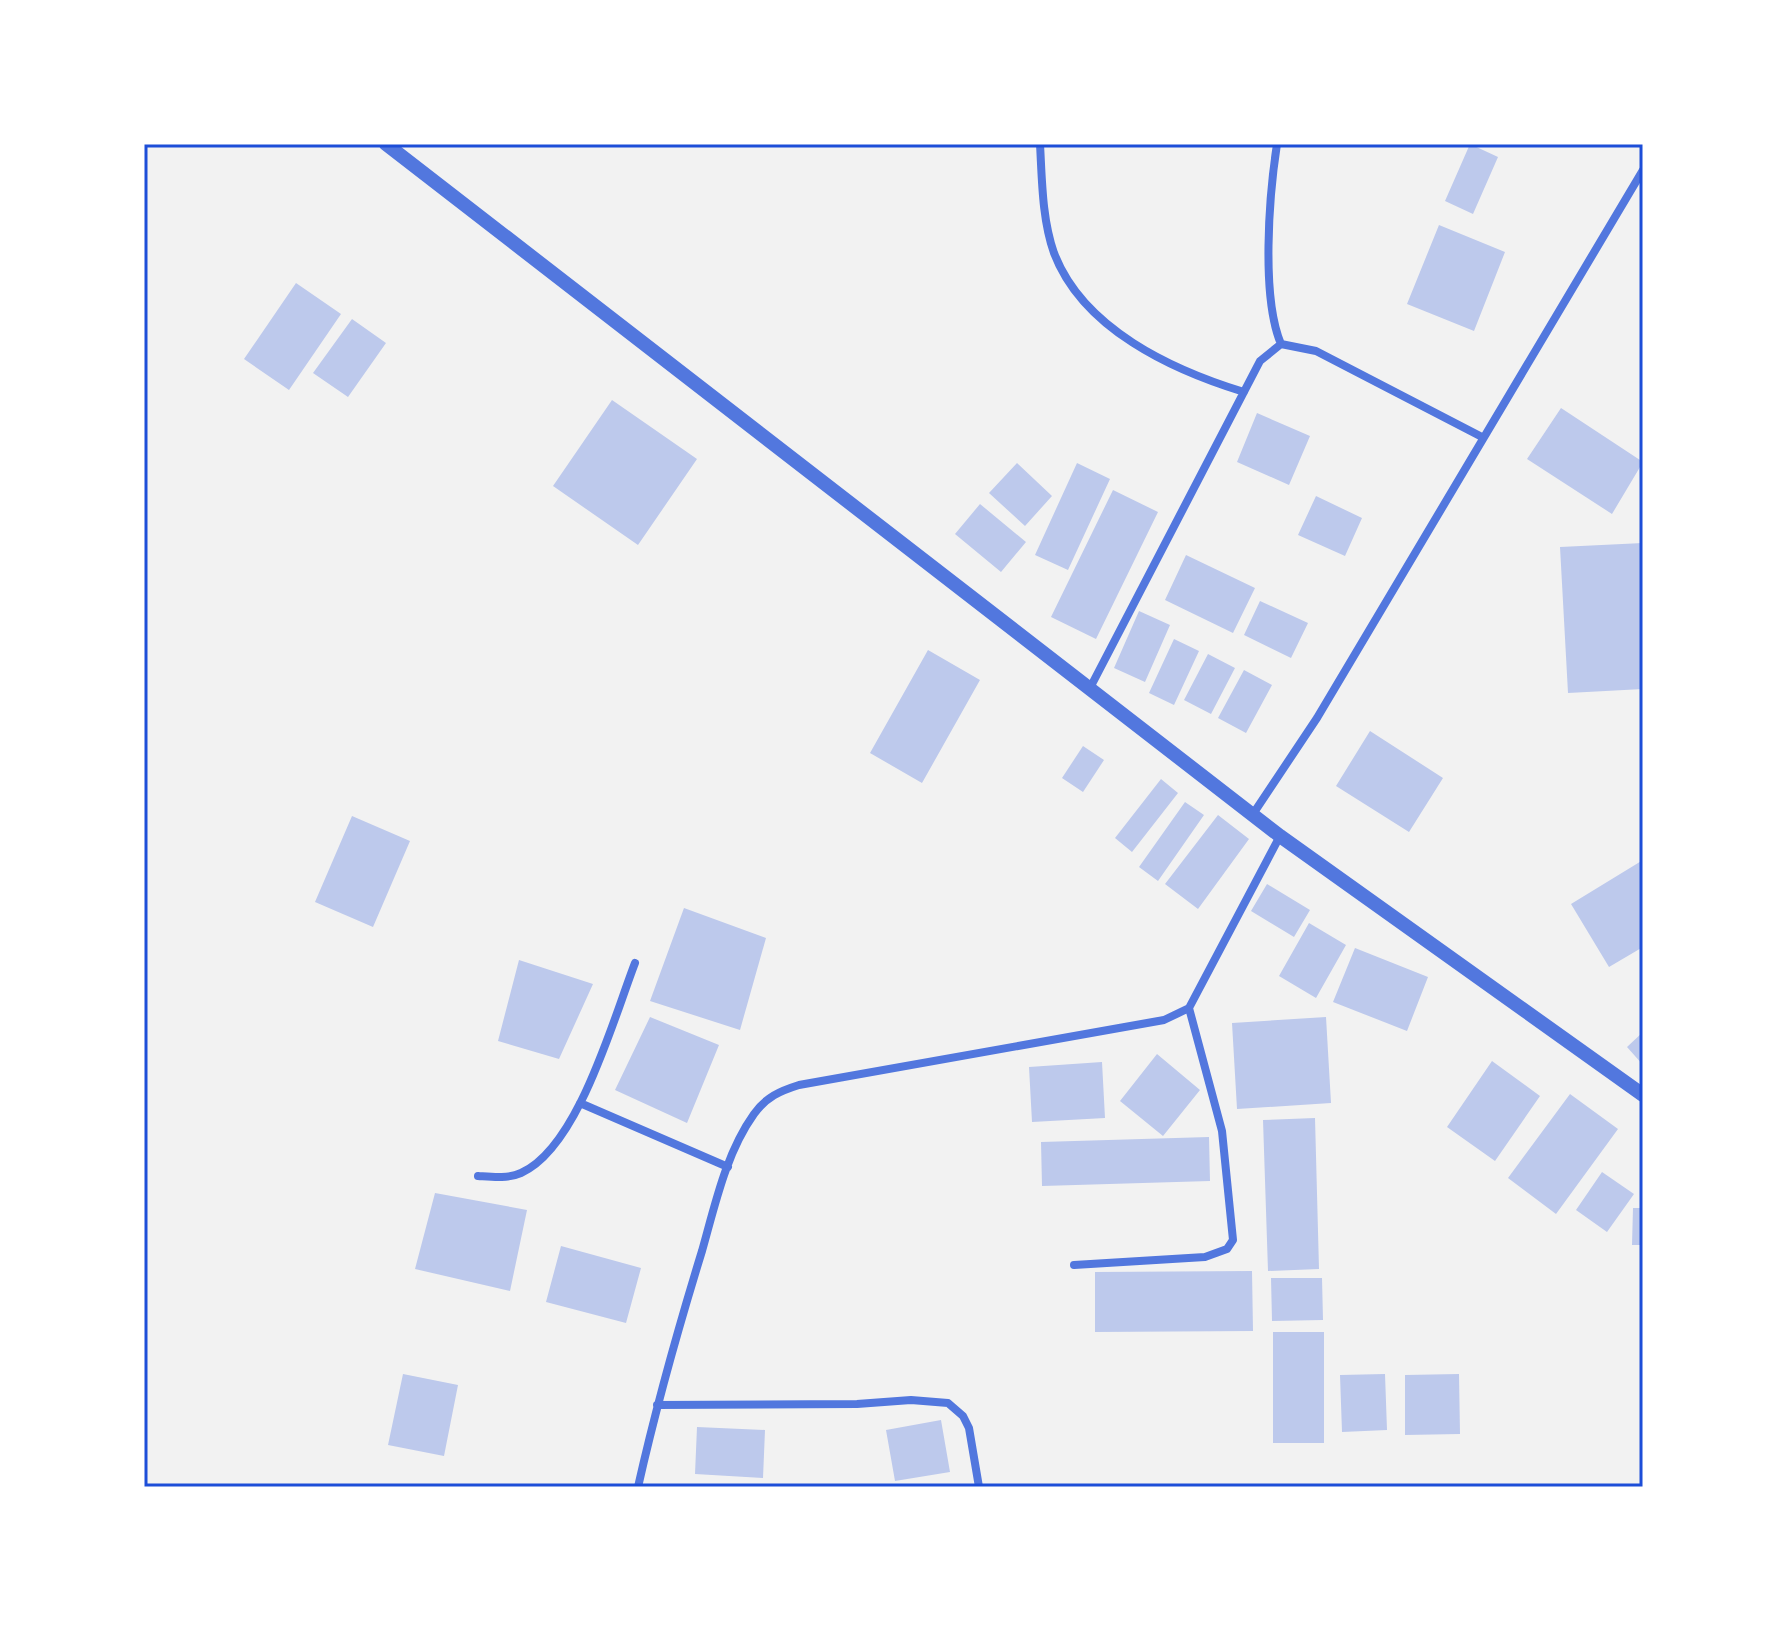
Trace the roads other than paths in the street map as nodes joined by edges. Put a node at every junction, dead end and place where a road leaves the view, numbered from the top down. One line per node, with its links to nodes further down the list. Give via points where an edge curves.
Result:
1 (386, 144): 8 (street)
2 (1040, 144): 6 (street, via 1042,192 1054,251 1070,285 1136,346 1190,376)
3 (1277, 144): 5 (street, via 1270,290 1273,325)
4 (1643, 170): 7 (street)
5 (1281, 344): 6 (street, via 1260,361); 7 (street, via 1316,351)
6 (1244, 392): 8 (street)
7 (1482, 437): 9 (street, via 1317,718)
8 (1090, 688): 9 (street)
9 (1253, 814): 10 (street)
10 (1280, 836): 12 (street); 13 (street)
11 (635, 963): 14 (street)
12 (1189, 1008): 15 (street, via 1164,1020 773,1093 755,1113); 17 (street, via 1222,1131 1233,1240 1227,1249 1205,1257)
13 (1643, 1095)
14 (580, 1103): 15 (street); 16 (street, via 543,1159 520,1174)
15 (728, 1167): 18 (street)
16 (478, 1176)
17 (1074, 1265)
18 (657, 1405): 19 (street); 20 (street, via 948,1403 969,1428)
19 (638, 1487)
20 (979, 1487)

